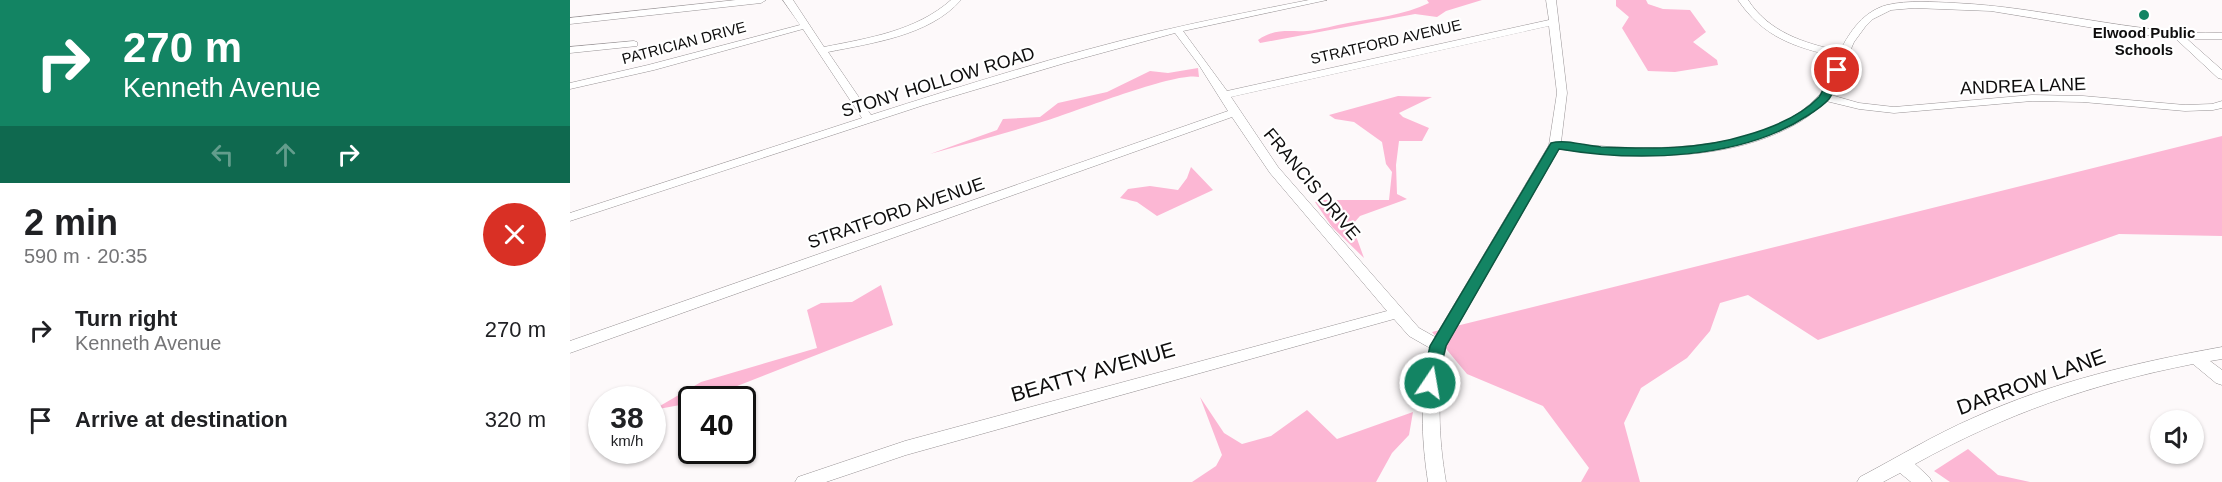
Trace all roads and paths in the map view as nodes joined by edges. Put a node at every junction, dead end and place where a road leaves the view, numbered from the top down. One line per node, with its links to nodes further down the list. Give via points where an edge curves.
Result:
1 (761, 0): 8 (street)
2 (788, 0): 10 (street)
3 (956, 0): 4 (street); 15 (street, via 938,16 910,28)
4 (968, 0)
5 (1322, 0): 11 (street, STONY HOLLOW ROAD)
6 (1551, 0): 9 (street)
7 (1743, 0): 17 (street, via 1751,14 1770,30 1801,44)
8 (570, 21)
9 (1554, 22): 20 (street, STRATFORD AVENUE); 25 (street, via 1562,93)
10 (805, 26): 15 (street); 19 (street, PATRICIAN DRIVE)
11 (1177, 30): 20 (street, FRANCIS DRIVE); 24 (street, STONY HOLLOW ROAD)
12 (2178, 36): 13 (street); 17 (street, via 1990,5 1915,3 1871,15 1858,27); 18 (street)
13 (2222, 36)
14 (634, 44): 16 (street)
15 (824, 50): 24 (street)
16 (570, 51)
17 (1843, 55): 21 (street)
18 (2222, 76)
19 (570, 86)
20 (1225, 95): 23 (street, FRANCIS DRIVE)
21 (1825, 97): 22 (street, ANDREA LANE, via 1894,110 2032,98 2185,108); 25 (street, via 1786,124 1728,144 1640,152)
22 (2222, 104)
23 (1234, 113): 27 (street, FRANCIS DRIVE, via 1274,170); 29 (street, STRATFORD AVENUE)
24 (868, 119): 26 (street, STONY HOLLOW ROAD)
25 (1556, 145): 28 (street)
26 (570, 217)
27 (1397, 313): 28 (street, FRANCIS DRIVE, via 1414,332); 34 (street, BEATTY AVENUE, via 905,448)
28 (1438, 346): 35 (street, via 1430,383 1429,433)
29 (570, 347)
30 (2222, 353): 31 (street, DARROW LANE)
31 (2195, 357): 32 (street); 33 (street, DARROW LANE, via 2102,378 2036,400 1938,442)
32 (2222, 379)
33 (1902, 464): 36 (street, DARROW LANE); 37 (street)
34 (804, 482)
35 (1437, 482)
36 (1866, 482)
37 (1923, 482)

